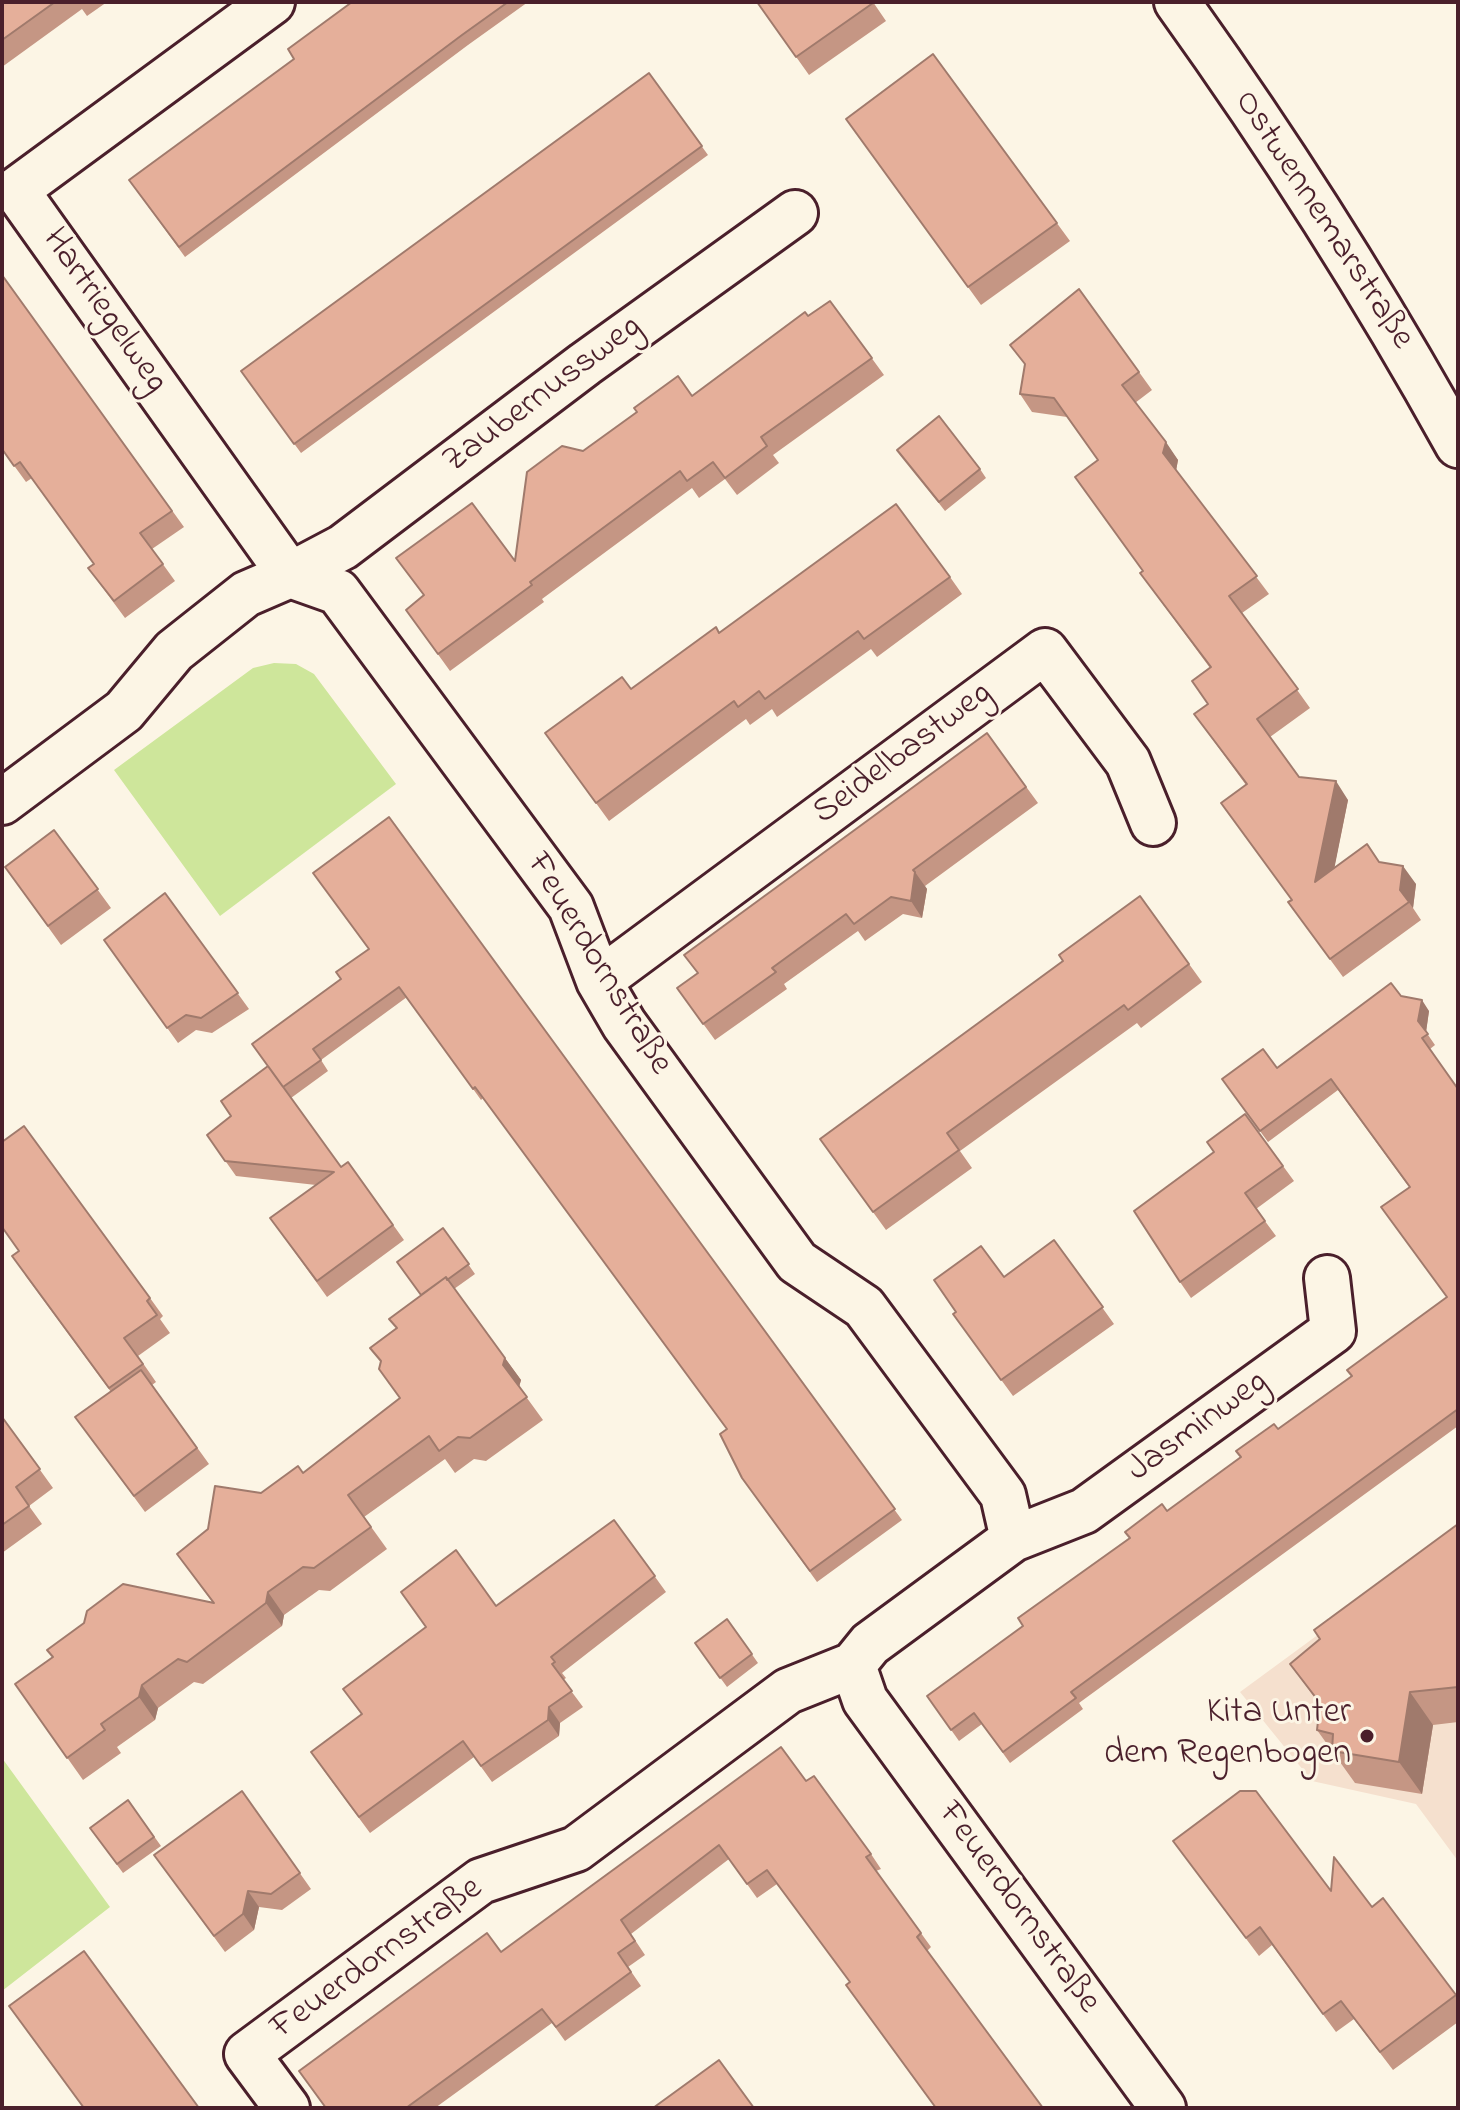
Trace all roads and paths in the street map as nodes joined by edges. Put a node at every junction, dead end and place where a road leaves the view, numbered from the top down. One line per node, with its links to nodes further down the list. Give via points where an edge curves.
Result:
1 (272, 2): 5 (street, Hartriegelweg, via 16,190)
2 (1177, 2): 4 (street, Ostwennemarstraße, via 1326,224)
3 (795, 213): 5 (street, Zaubernussweg, via 343,547)
4 (1458, 445)
5 (290, 575): 6 (street, via 246,594 174,651 124,711); 8 (street, Feuerdornstraße, via 338,592 571,907)
6 (2, 802)
7 (1153, 823): 8 (street, Seidelbastweg, via 1128,762 1045,651)
8 (599, 981): 10 (street, Feuerdornstraße, via 624,1024 797,1262 864,1307 873,1319 1003,1495)
9 (1327, 1278): 10 (street, Jasminweg, via 1333,1331 1084,1511)
10 (1013, 1539): 11 (street, Feuerdornstraße, via 870,1644)
11 (853, 1665): 12 (street, Feuerdornstraße, via 788,1691 576,1849 481,1881 247,2054); 13 (street, Feuerdornstraße, via 865,1700)
12 (287, 2108)
13 (1163, 2108)

